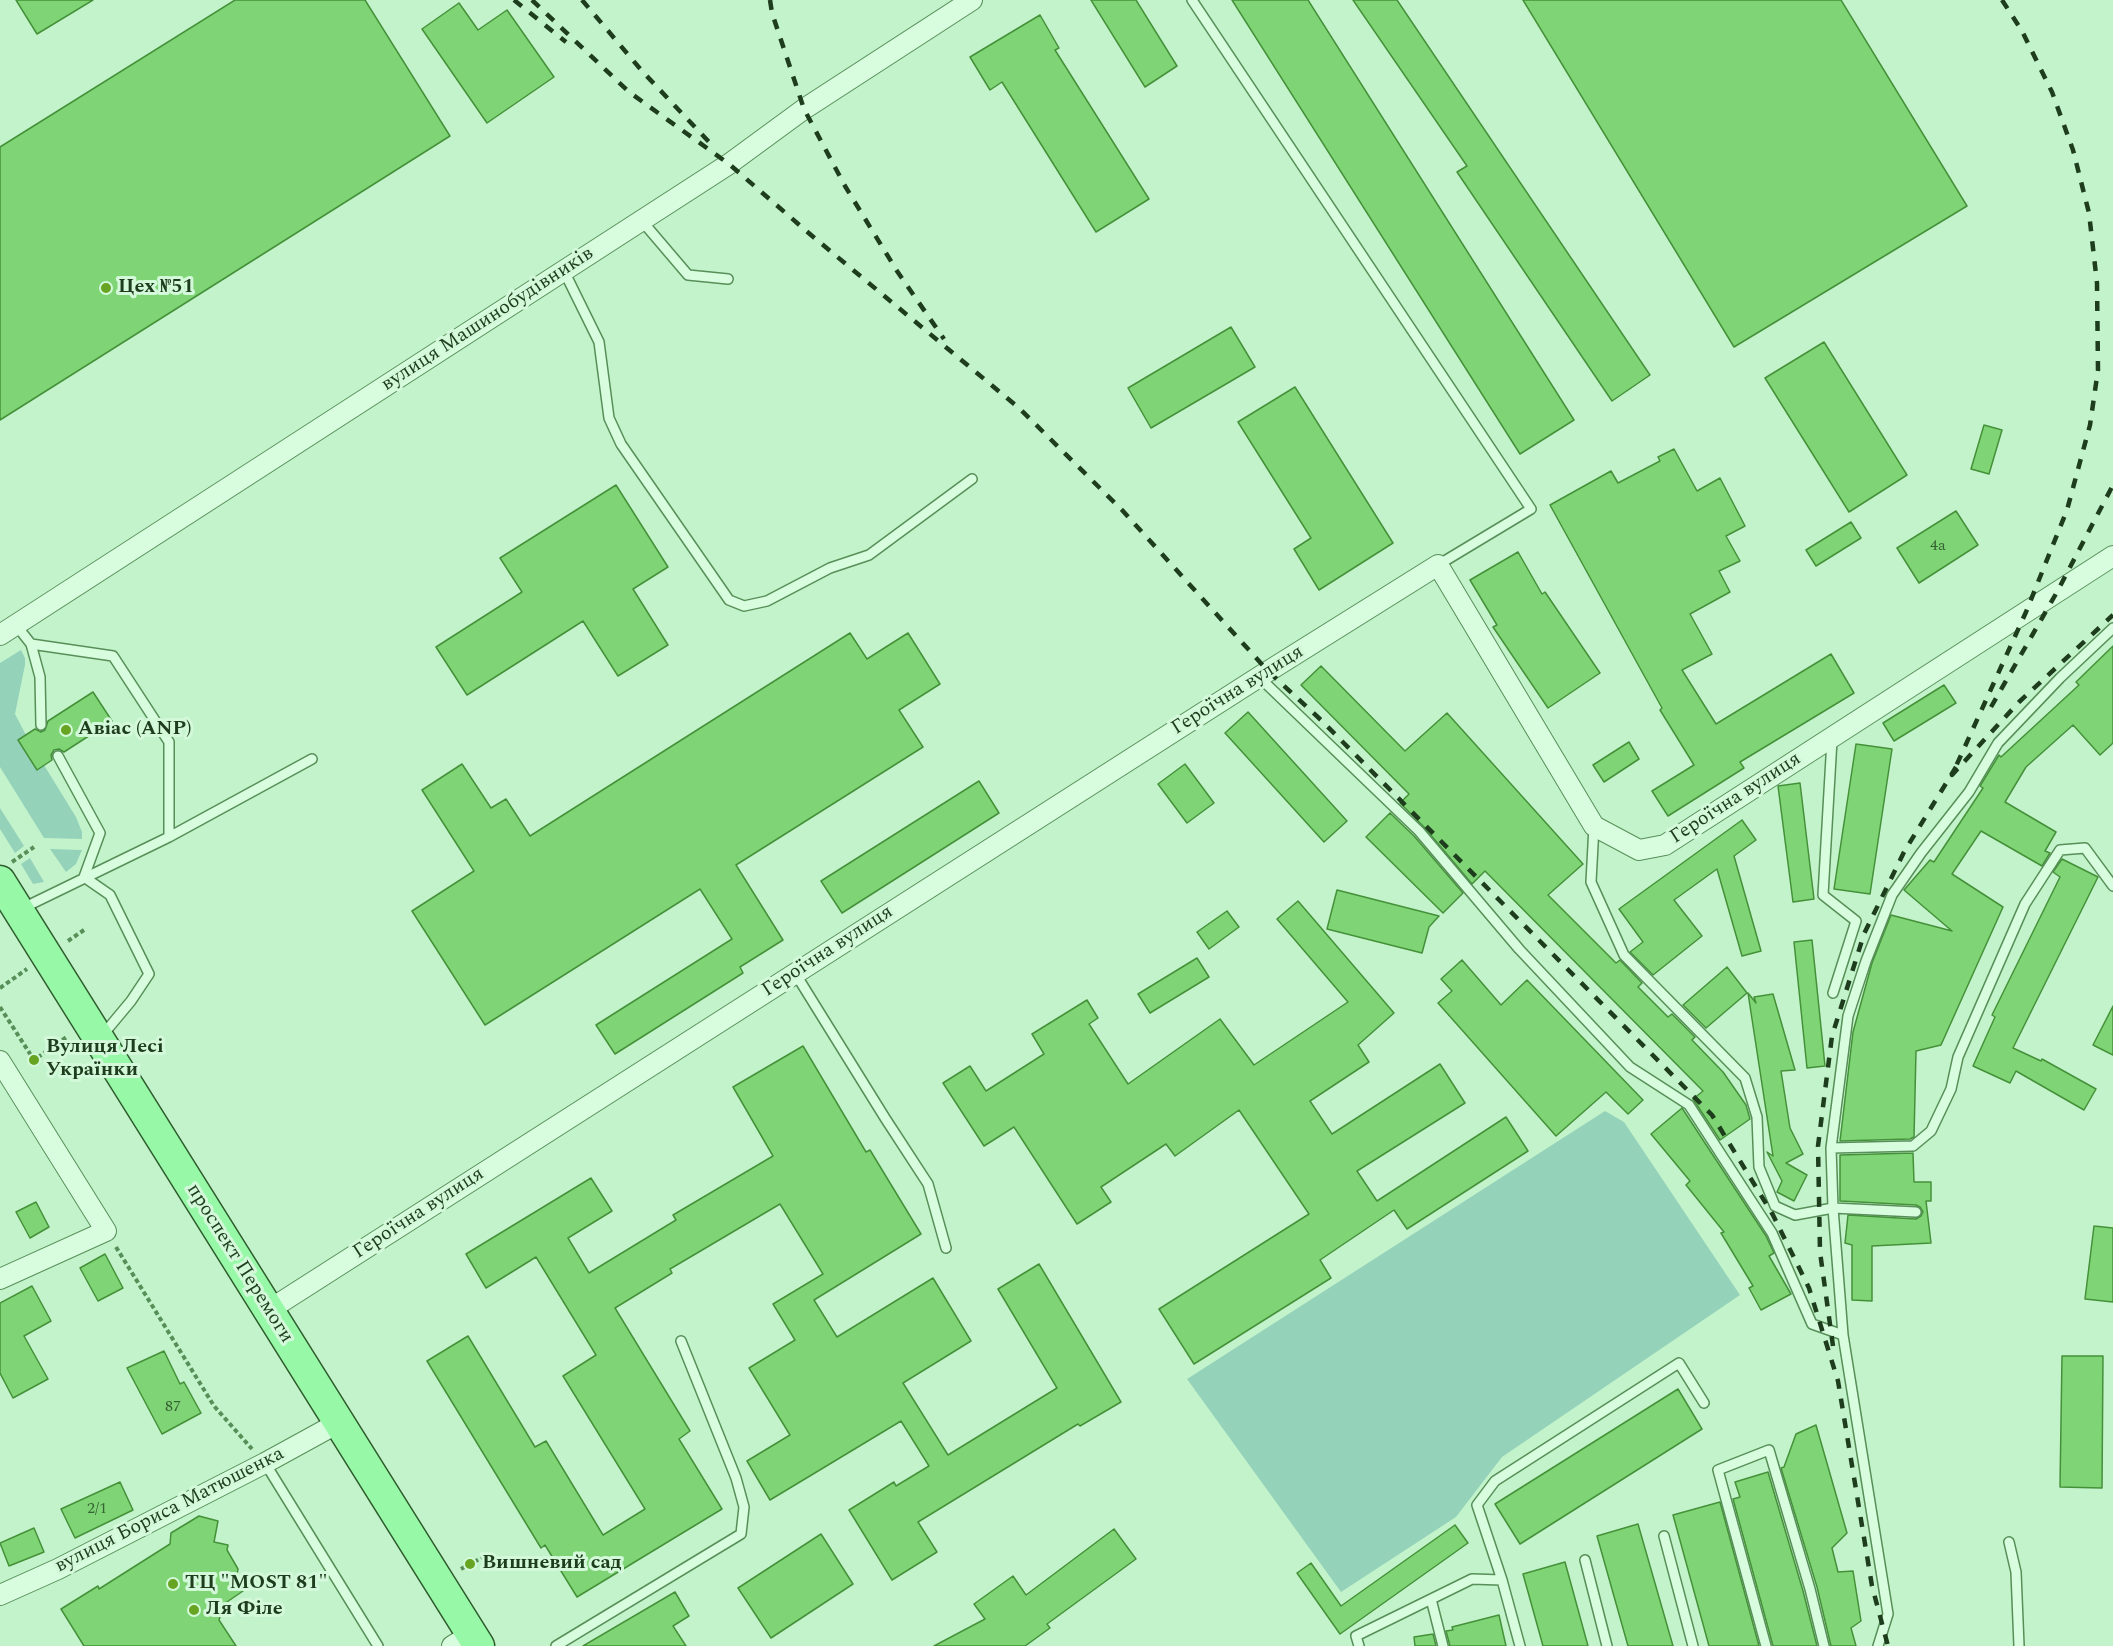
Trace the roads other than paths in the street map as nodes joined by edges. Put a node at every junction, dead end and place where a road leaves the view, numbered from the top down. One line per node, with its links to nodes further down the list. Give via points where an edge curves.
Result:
1 (972, 0): 3 (street, вулиця Машинобудівників)
2 (1192, 0): 8 (lane, via 1531,509)
3 (642, 221): 4 (street, вулиця Машинобудівників); 5 (lane, via 688,275)
4 (564, 271): 6 (lane, via 599,342 609,418 621,444 729,600 744,606 766,601 830,568 869,555); 10 (street, вулиця Машинобудівників)
5 (728, 279)
6 (972, 479)
7 (2113, 556): 14 (street, Героїчна вулиця)
8 (1438, 565): 12 (street, Героїчна вулиця); 17 (street)
9 (2113, 628): 27 (lane, via 1998,743 1969,792 1893,895 1848,1016)
10 (8, 630): 11 (lane)
11 (31, 644): 13 (lane, via 40,677); 18 (lane, via 113,656 168,742)
12 (1259, 677): 23 (street, Героїчна вулиця); 33 (lane, via 1419,831 1519,950 1630,1067 1689,1105 1772,1233 1812,1324)
13 (41, 725)
14 (1832, 737): 17 (street, Героїчна вулиця, via 1665,845 1639,850); 24 (lane, via 1823,895 1856,921)
15 (58, 756): 20 (lane, via 100,833)
16 (312, 759): 18 (lane)
17 (1594, 826): 28 (lane, via 1591,882 1624,955 1745,1078 1757,1117 1759,1167 1775,1206 1795,1215)
18 (169, 837): 20 (lane)
19 (4, 873): 22 (main road, проспект Перемоги)
20 (84, 878): 22 (lane); 25 (lane, via 110,895 149,974 131,1001)
21 (2113, 886): 27 (lane, via 2085,848 2060,850 2025,904 1958,1057 1951,1089 1931,1131 1913,1146)
22 (9, 915): 25 (main road, проспект Перемоги)
23 (795, 973): 30 (lane, via 928,1184); 32 (street, Героїчна вулиця)
24 (1833, 993)
25 (94, 1031): 32 (main road, проспект Перемоги)
26 (0, 1061): 31 (street, via 106,1231)
27 (1832, 1148): 28 (lane)
28 (1833, 1208): 29 (lane); 33 (lane)
29 (1916, 1212)
30 (946, 1248)
31 (0, 1279)
32 (269, 1310): 36 (main road, проспект Перемоги)
33 (1843, 1335): 54 (lane, via 1888,1614)
34 (681, 1341): 46 (lane, via 744,1507 741,1534)
35 (1704, 1403): 41 (lane, via 1679,1363 1495,1481 1476,1504)
36 (338, 1423): 37 (street, вулиця Бориса Матюшенка); 44 (main road, проспект Перемоги)
37 (265, 1463): 42 (street, вулиця Бориса Матюшенка); 45 (lane)
38 (1664, 1536): 51 (lane)
39 (2009, 1542): 55 (lane, via 2016,1572)
40 (1585, 1560): 50 (lane)
41 (1502, 1580): 43 (lane, via 1472,1579); 49 (lane)
42 (0, 1595)
43 (1431, 1599): 47 (lane, via 1356,1636); 48 (lane)
44 (468, 1642)
45 (378, 1646)
46 (556, 1646)
47 (1359, 1646)
48 (1443, 1646)
49 (1520, 1646)
50 (1607, 1646)
51 (1693, 1646)
52 (1766, 1646): 53 (lane, via 1718,1470 1769,1450)
53 (1824, 1646)
54 (1878, 1646)
55 (2019, 1646)

